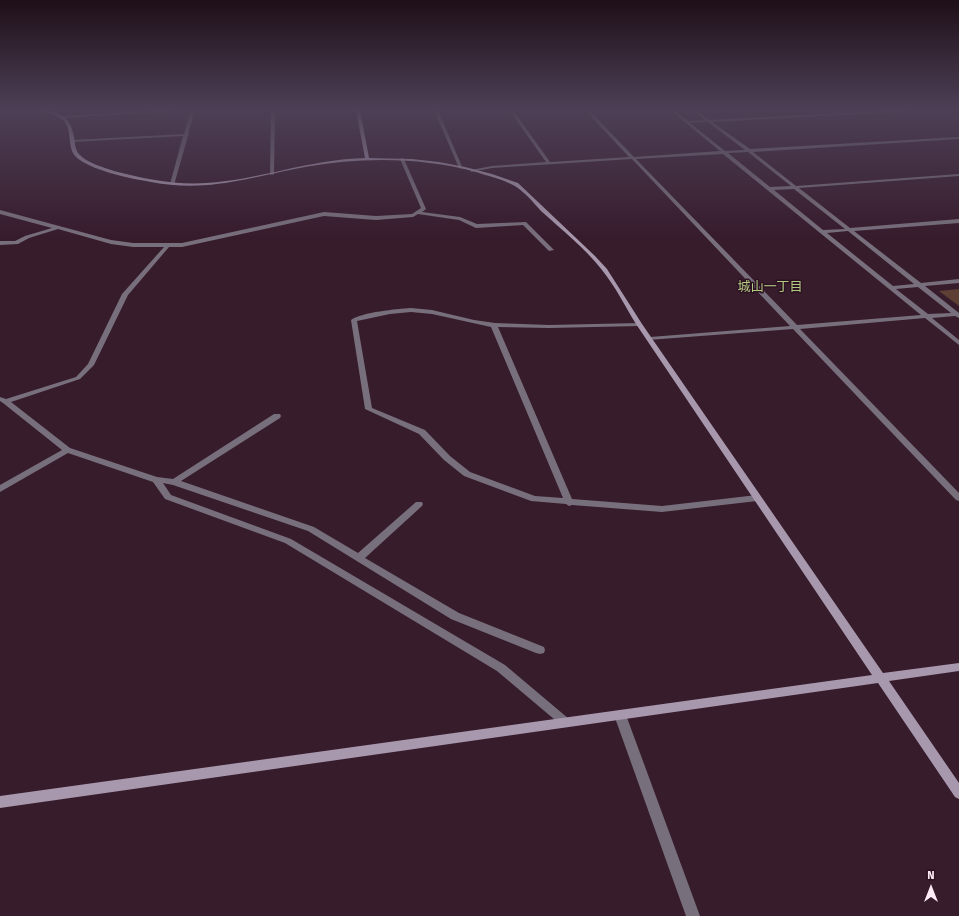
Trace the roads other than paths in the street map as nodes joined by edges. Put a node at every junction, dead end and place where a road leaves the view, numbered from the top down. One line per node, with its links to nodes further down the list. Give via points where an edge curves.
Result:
1 (76, 153): 19 (street, via 105,169)
2 (182, 153): 19 (street)
3 (272, 153): 17 (street)
4 (366, 153): 12 (street)
5 (454, 153): 15 (street)
6 (542, 153): 14 (street)
7 (627, 153): 11 (street)
8 (713, 153): 11 (street)
9 (725, 153): 21 (street)
10 (751, 153): 20 (street)
11 (632, 158): 14 (street); 38 (street)
12 (367, 159): 13 (street); 17 (street, via 331,162)
13 (402, 159): 15 (street, via 435,162); 23 (street, via 424,209)
14 (549, 163): 16 (street)
15 (461, 168): 16 (street)
16 (473, 171): 36 (street, via 516,184 597,261)
17 (272, 174): 19 (street, via 234,182)
18 (959, 176): 20 (street)
19 (172, 184)
20 (793, 187): 21 (street); 26 (street)
21 (769, 189): 27 (street)
22 (0, 212): 25 (street)
23 (418, 212): 29 (street, via 413,215 376,218 324,214 182,245); 30 (street, via 460,219 476,226 524,223)
24 (959, 221): 26 (street)
25 (57, 228): 28 (street, via 16,243); 29 (street, via 111,242)
26 (849, 230): 27 (street); 32 (street)
27 (822, 232): 33 (street)
28 (0, 243)
29 (167, 246): 41 (street, via 125,294 86,372 78,378)
30 (551, 250)
31 (959, 281): 32 (street)
32 (919, 285): 33 (street); 34 (street)
33 (891, 288): 35 (street)
34 (957, 315): 35 (street)
35 (926, 316): 38 (street); 40 (street)
36 (639, 324): 37 (street); 39 (street)
37 (494, 325): 49 (street); 49 (street, via 411,310 354,320 368,409 422,432 467,474 534,499)
38 (795, 327): 39 (street); 48 (street)
39 (650, 339): 47 (street)
40 (959, 343)
41 (3, 400): 43 (street)
42 (277, 416): 45 (street)
43 (67, 450): 44 (street); 46 (street)
44 (156, 480): 45 (street); 56 (street, via 168,497 288,541 501,668)
45 (174, 482): 51 (street, via 311,529)
46 (0, 489)
47 (757, 498): 49 (street, via 662,510); 54 (street)
48 (959, 498)
49 (569, 503)
50 (419, 504): 51 (street)
51 (360, 558): 52 (street, via 455,616)
52 (540, 650)
53 (959, 667): 54 (street)
54 (880, 678): 55 (street); 57 (street)
55 (620, 715): 56 (street); 59 (street)
56 (566, 722): 58 (street)
57 (959, 793)
58 (0, 802)
59 (693, 916)

